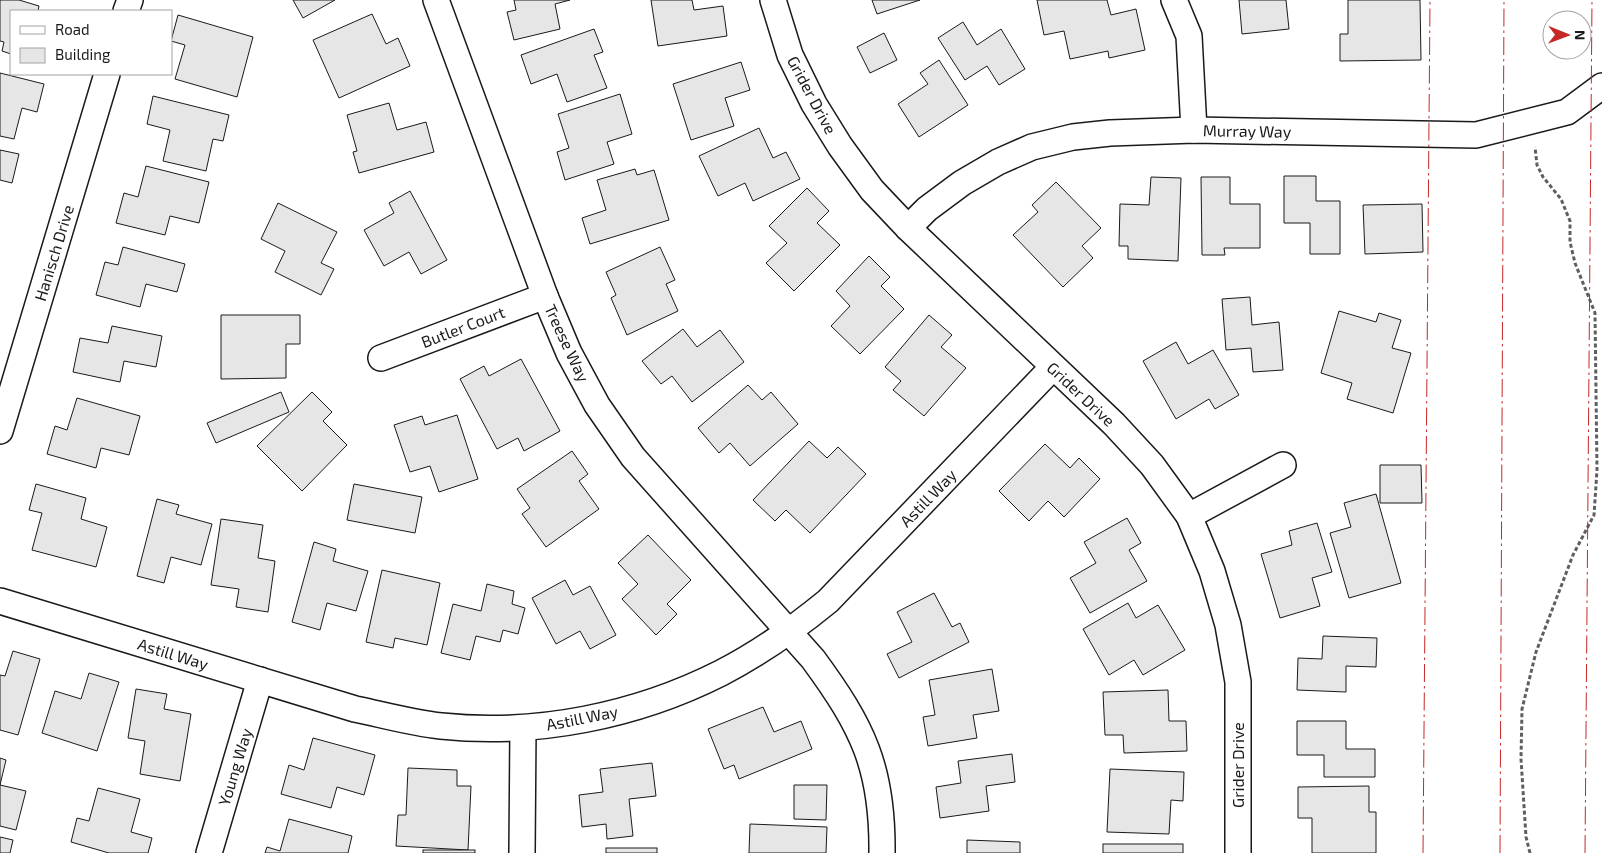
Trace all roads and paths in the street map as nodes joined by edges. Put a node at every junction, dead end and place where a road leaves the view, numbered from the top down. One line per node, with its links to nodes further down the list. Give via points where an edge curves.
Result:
1 (436, 0): 9 (street, Treese Way)
2 (773, 0): 8 (street, Grider Drive, via 790,55 814,104 872,190)
3 (1174, 0): 7 (street, via 1190,36)
4 (107, 75): 12 (street, Hanisch Drive)
5 (1602, 86): 6 (street, Murray Way, via 1567,112)
6 (1532, 121): 7 (street, Murray Way, via 1476,135); 23 (path, via 1537,165 1560,199 1570,221 1575,263 1595,313 1597,470 1594,515 1573,555 1536,652 1522,709 1521,759)
7 (1194, 130): 8 (street, Murray Way, via 1110,133 1073,137 1032,147 962,183)
8 (908, 228): 11 (street, Grider Drive)
9 (544, 296): 10 (street, Butler Court); 16 (street, Treese Way, via 597,405 633,457)
10 (381, 358)
11 (1053, 367): 14 (street, Grider Drive, via 1146,458); 16 (street, Astill Way, via 828,601)
12 (0, 431)
13 (1283, 465): 14 (street)
14 (1189, 516): 22 (street, Grider Drive, via 1212,571 1228,625 1238,682)
15 (0, 601): 17 (street, Astill Way)
16 (788, 632): 18 (street, Astill Way, via 721,673 666,696 578,721); 21 (street, via 822,672 858,726 875,772 880,797)
17 (260, 680): 18 (street, Astill Way, via 401,720 480,729); 19 (street, Young Way)
18 (523, 728): 20 (street)
19 (209, 853)
20 (522, 853)
21 (882, 853)
22 (1238, 853)
23 (1530, 853)

